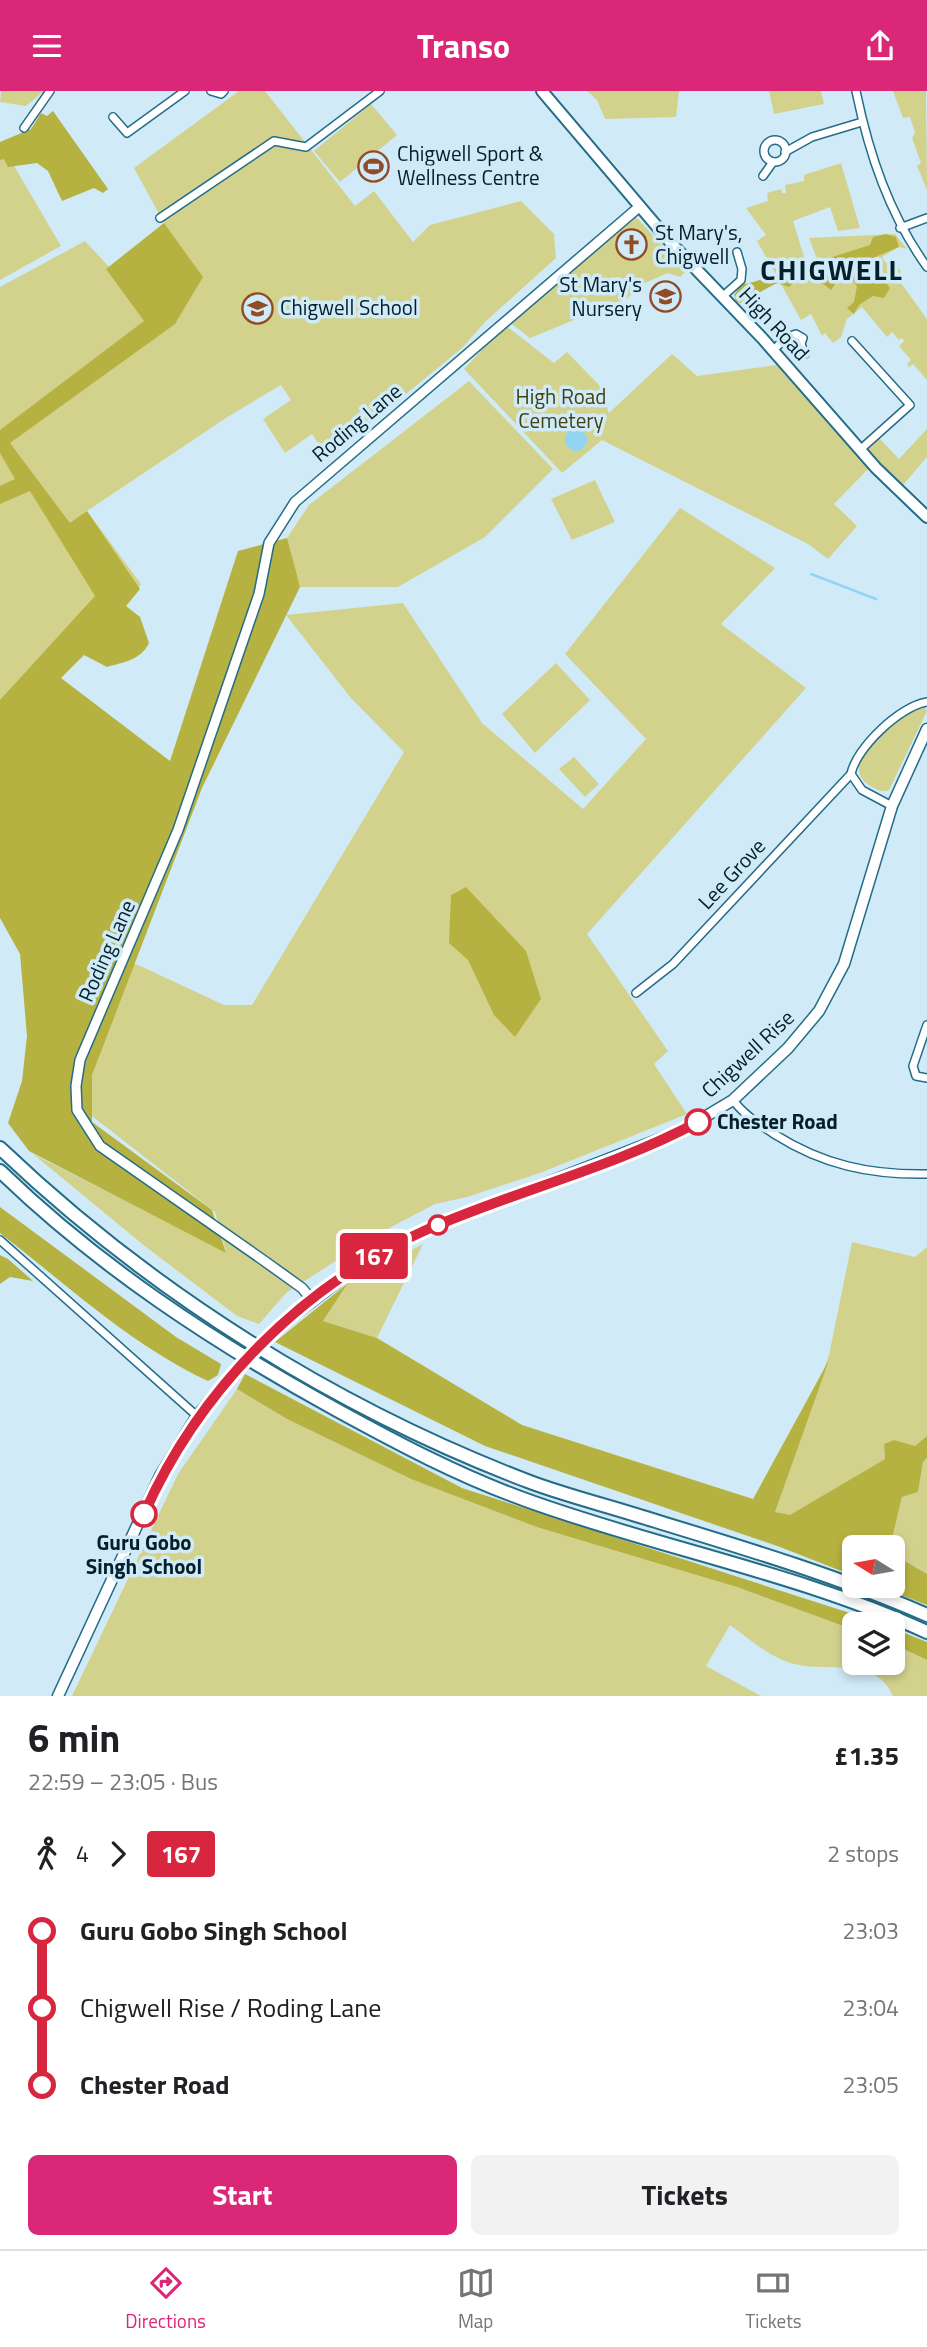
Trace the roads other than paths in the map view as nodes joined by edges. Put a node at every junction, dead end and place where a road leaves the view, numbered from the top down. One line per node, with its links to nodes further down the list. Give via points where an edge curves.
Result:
1 (50, 91): 10 (street)
2 (185, 91): 8 (street, via 127,134)
3 (211, 91): 4 (street)
4 (224, 91)
5 (380, 91): 15 (street, via 306,147 274,141)
6 (542, 91): 14 (main road, High Road)
7 (856, 91): 9 (street)
8 (113, 117)
9 (862, 122): 11 (street, via 812,137); 17 (street)
10 (24, 128)
11 (785, 152): 12 (street); 12 (street, via 779,141 769,142 764,155)
12 (773, 162): 13 (street)
13 (763, 176)
14 (639, 207): 20 (main road, High Road); 38 (street, Roding Lane, via 295,502 269,543 259,594 178,830 80,1060 77,1110 100,1146 302,1288)
15 (160, 218)
16 (927, 218): 17 (street)
17 (900, 228): 19 (street)
18 (737, 252): 20 (street, via 741,280)
19 (927, 267)
20 (722, 297): 22 (main road, High Road)
21 (852, 341): 24 (street, via 910,405)
22 (773, 351): 23 (street, via 796,334 803,338); 24 (main road, High Road)
23 (805, 354)
24 (862, 448): 25 (main road, High Road, via 876,468)
25 (927, 517)
26 (927, 702): 28 (street, Lee Grove, via 908,708 880,731 854,759)
27 (927, 729): 29 (main road, Chigwell Rise)
28 (851, 774): 29 (street, via 862,790); 30 (street, Lee Grove, via 673,964)
29 (892, 806): 33 (main road, Chigwell Rise, via 844,964 818,1011 788,1048)
30 (636, 993)
31 (927, 1025): 32 (street, via 913,1066 916,1076)
32 (927, 1078)
33 (733, 1100): 36 (street, via 741,1111 800,1151 847,1169 886,1175); 38 (main road, Chigwell Rise, via 682,1130 426,1230 366,1260)
34 (0, 1148): 40 (highway, via 152,1275 366,1409 533,1483 817,1572)
35 (0, 1171): 41 (highway, via 124,1276 207,1334 456,1472 526,1500 813,1588)
36 (927, 1174)
37 (0, 1240): 39 (street)
38 (312, 1300): 39 (main road, bridge, via 261,1345)
39 (197, 1416): 42 (main road, via 160,1476)
40 (927, 1615)
41 (927, 1632)
42 (58, 1696)

